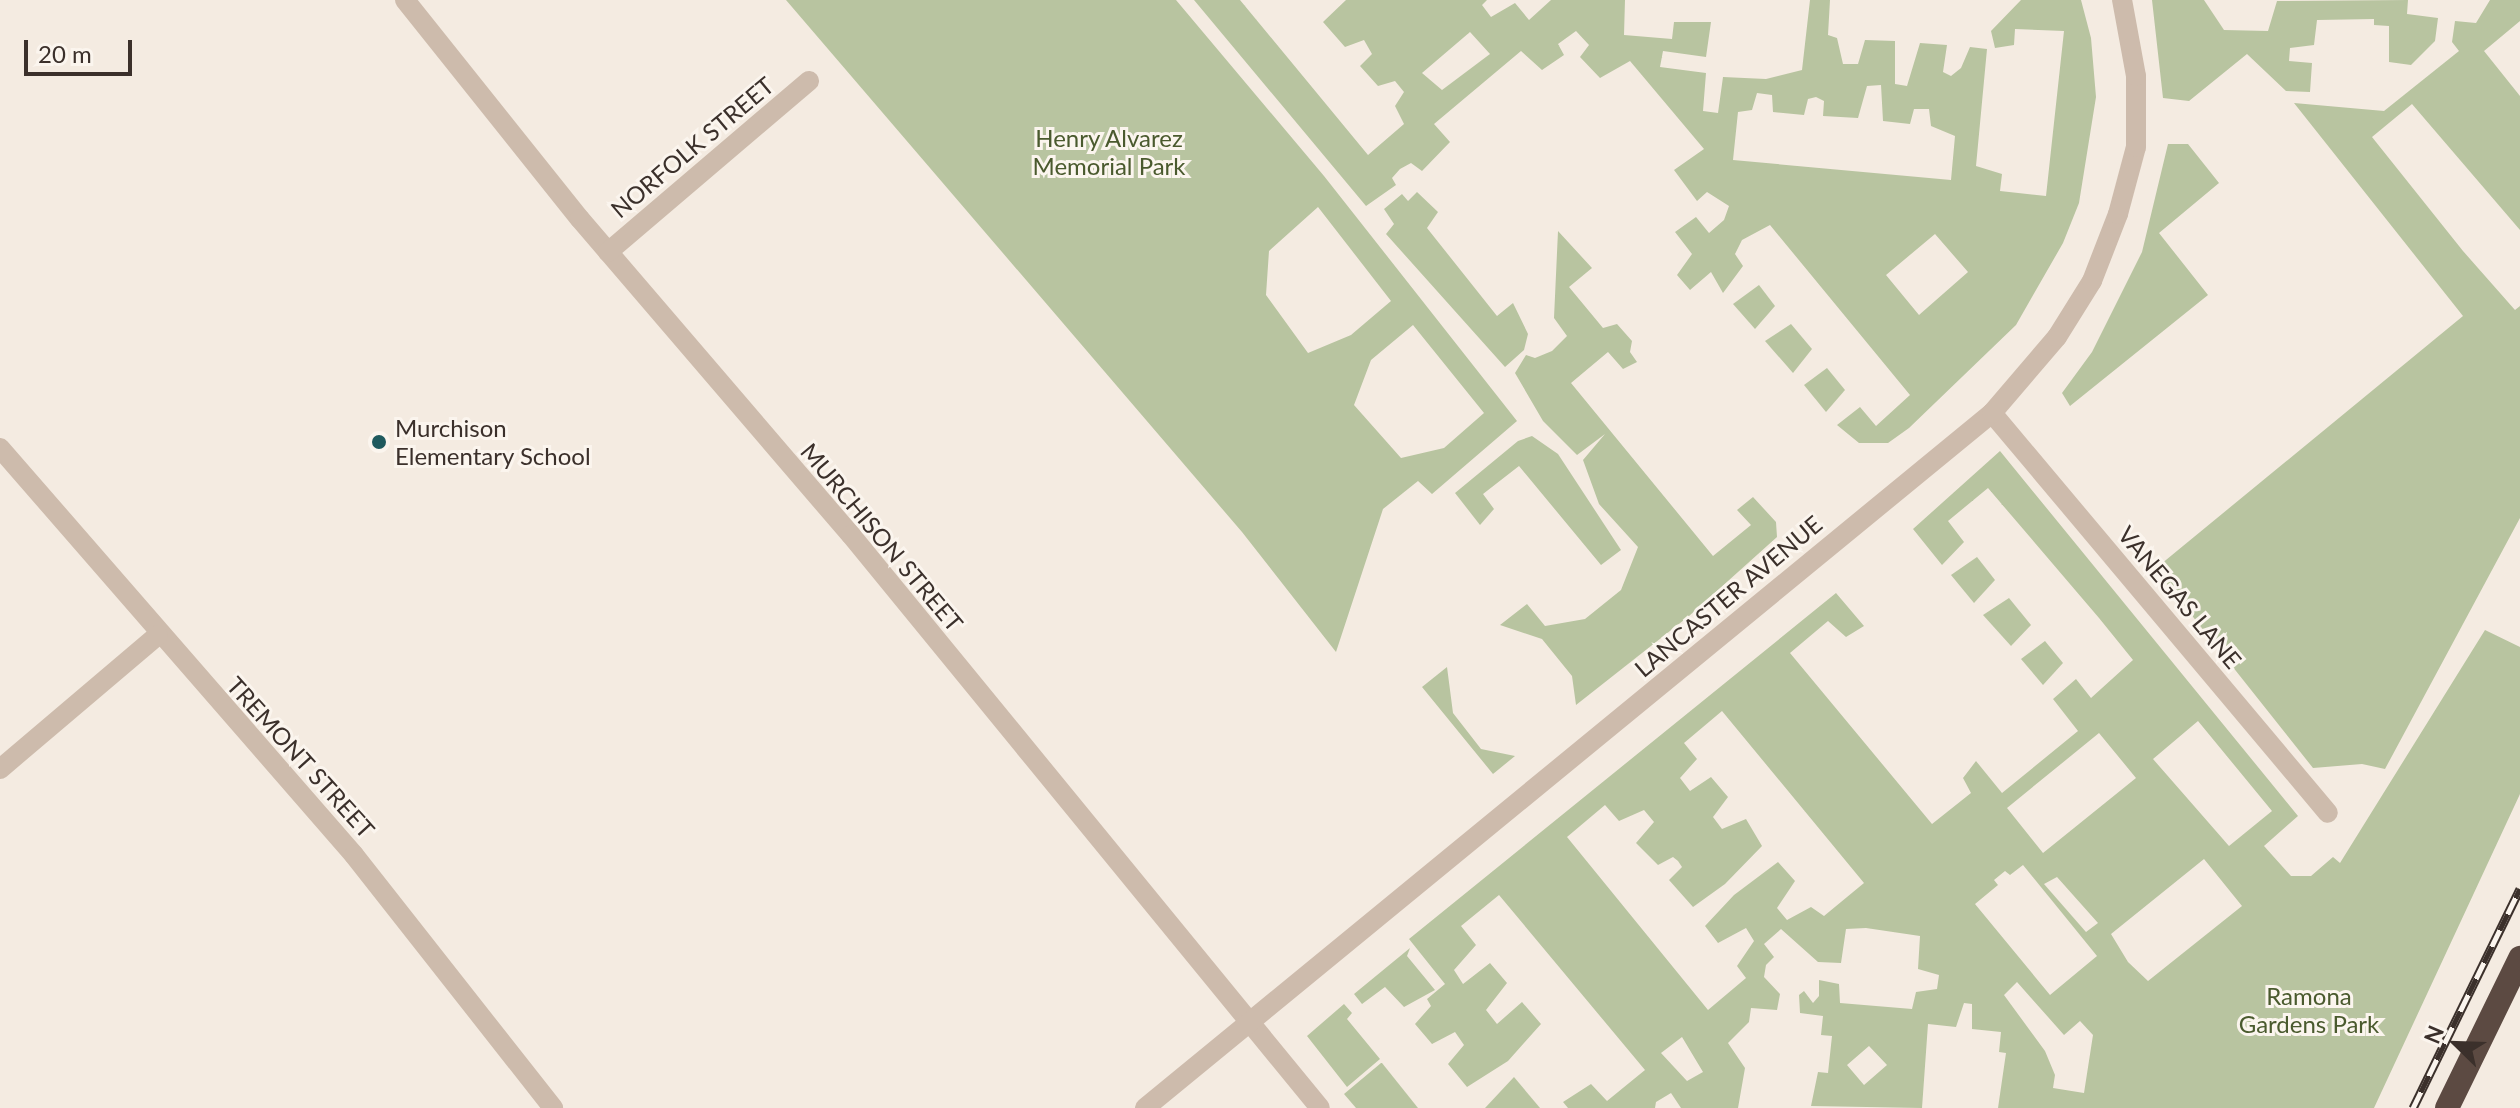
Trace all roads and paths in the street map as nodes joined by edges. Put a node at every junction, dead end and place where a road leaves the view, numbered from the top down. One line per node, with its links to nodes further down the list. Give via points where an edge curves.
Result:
1 (405, 0): 4 (street, MURCHISON STREET)
2 (2122, 0): 5 (street, LANCASTER AVENUE, via 2136,76 2136,147 2118,214 2092,281 2057,337)
3 (809, 81): 4 (street, NORFOLK STREET)
4 (608, 252): 11 (street, MURCHISON STREET, via 851,535)
5 (1992, 413): 9 (street, VANEGAS LANE); 11 (street, LANCASTER AVENUE)
6 (0, 448): 7 (street, TREMONT STREET)
7 (158, 635): 8 (street); 12 (street, TREMONT STREET, via 354,855)
8 (0, 769)
9 (2328, 813)
10 (2520, 958): 15 (highway)
11 (1246, 1023): 13 (street, LANCASTER AVENUE); 14 (street, MURCHISON STREET)
12 (553, 1108)
13 (1145, 1108)
14 (1320, 1108)
15 (2447, 1108)

